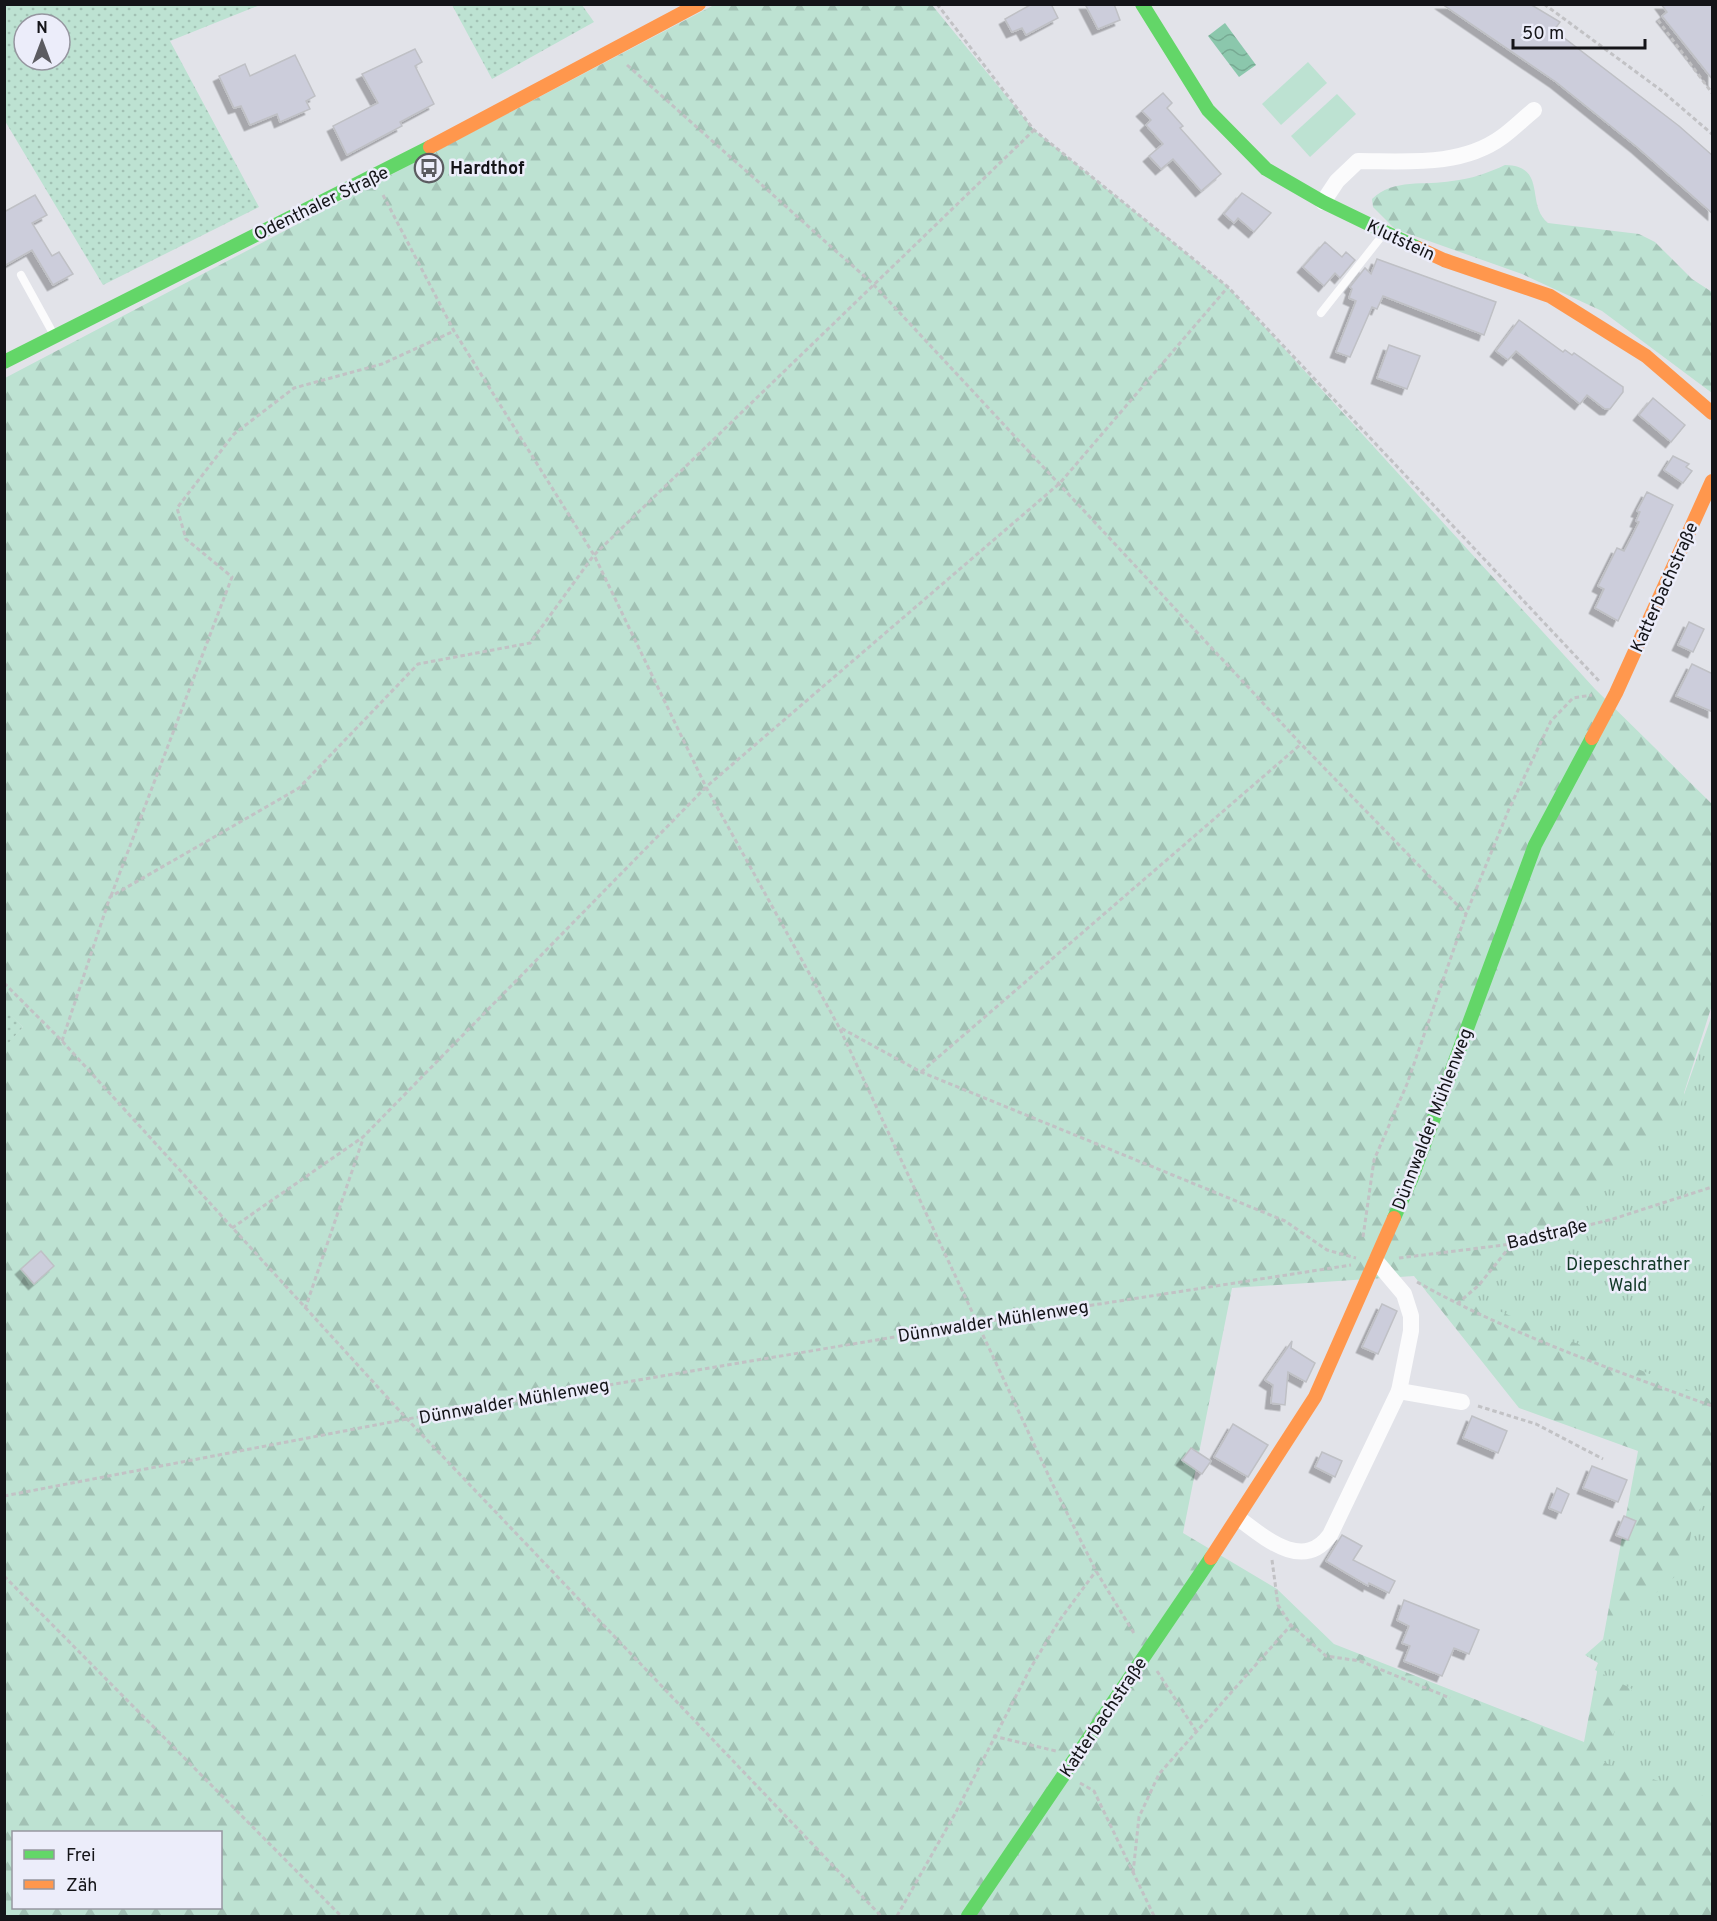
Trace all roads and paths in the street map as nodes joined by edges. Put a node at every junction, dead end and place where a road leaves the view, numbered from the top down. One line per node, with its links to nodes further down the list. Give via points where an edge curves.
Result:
1 (699, 4): 8 (street, Odenthaler Straße)
2 (937, 4): 11 (path)
3 (1142, 4): 14 (street, Klutstein, via 1208,110 1266,169)
4 (1544, 4): 6 (path)
5 (1553, 4): 6 (path)
6 (1554, 12): 12 (path, via 1662,91)
7 (1658, 20): 9 (path)
8 (612, 52): 13 (street, Odenthaler Straße); 17 (path)
9 (1713, 93)
10 (1534, 110): 14 (street, via 1501,138 1468,153 1433,161 1358,160)
11 (1034, 130): 17 (path); 18 (path)
12 (1713, 134)
13 (374, 177): 20 (path); 21 (street, Odenthaler Straße)
14 (1323, 202): 15 (street, Klutstein)
15 (1385, 232): 19 (lane); 23 (street, Klutstein, via 1444,260 1550,296 1646,356)
16 (21, 275): 21 (lane)
17 (873, 284): 25 (path); 26 (path)
18 (1228, 287): 25 (path); 27 (path)
19 (1321, 313)
20 (454, 331): 26 (path); 30 (path, via 382,364 294,388 234,434 177,508 186,539 232,577)
21 (54, 336): 22 (street, Odenthaler Straße)
22 (4, 362)
23 (1713, 413)
24 (1713, 481): 27 (street, Katterbachstraße)
25 (1060, 483): 28 (path); 29 (path)
26 (594, 555): 29 (path); 30 (path, via 530,643 418,664 299,788)
27 (1613, 693): 31 (path, via 1573,698 1551,721); 41 (street, Dünnwalder Mühlenweg, via 1535,845 1411,1180)
28 (1301, 744): 31 (path); 35 (path)
29 (706, 787): 33 (path); 36 (path)
30 (110, 897): 34 (path)
31 (1466, 914): 40 (path, via 1407,1084 1374,1160)
32 (4, 983): 34 (path)
33 (839, 1028): 35 (path); 45 (path)
34 (62, 1041): 38 (path)
35 (921, 1072): 41 (path, via 1286,1221 1327,1250)
36 (363, 1137): 38 (path); 44 (path)
37 (1713, 1186): 39 (path, Badstraße, via 1613,1219)
38 (232, 1228): 44 (path)
39 (1512, 1244): 41 (path, Badstraße); 43 (path, via 1479,1285)
40 (1362, 1248)
41 (1376, 1261): 45 (path, Dünnwalder Mühlenweg); 46 (street, via 1404,1294 1411,1316); 52 (street, Katterbachstraße, via 1315,1397)
42 (1410, 1278): 43 (path)
43 (1457, 1304): 48 (path, via 1627,1375)
44 (305, 1309): 49 (path)
45 (976, 1323): 49 (path, Dünnwalder Mühlenweg); 54 (path)
46 (1399, 1391): 47 (street); 53 (street, via 1323,1545 1297,1552)
47 (1462, 1402): 50 (path, via 1536,1424)
48 (1713, 1406)
49 (407, 1419): 51 (path, Dünnwalder Mühlenweg); 65 (path)
50 (1603, 1459)
51 (4, 1497)
52 (1238, 1518): 53 (street); 57 (street, Katterbachstraße)
53 (1269, 1541): 56 (path, via 1278,1605)
54 (1096, 1571): 57 (path); 60 (path, via 1059,1621)
55 (4, 1576): 64 (path)
56 (1291, 1625): 58 (path, via 1326,1656 1360,1661); 59 (path)
57 (1146, 1654): 59 (path); 61 (street, Katterbachstraße)
58 (1450, 1698)
59 (1197, 1731): 63 (path, via 1159,1774 1139,1817)
60 (993, 1736): 61 (path); 66 (path)
61 (1077, 1755): 62 (street, Katterbachstraße)
62 (1065, 1774): 63 (path, via 1094,1791); 67 (street, Katterbachstraße)
63 (1133, 1873): 68 (path)
64 (341, 1917)
65 (881, 1917)
66 (897, 1917)
67 (968, 1917)
68 (1154, 1917)

